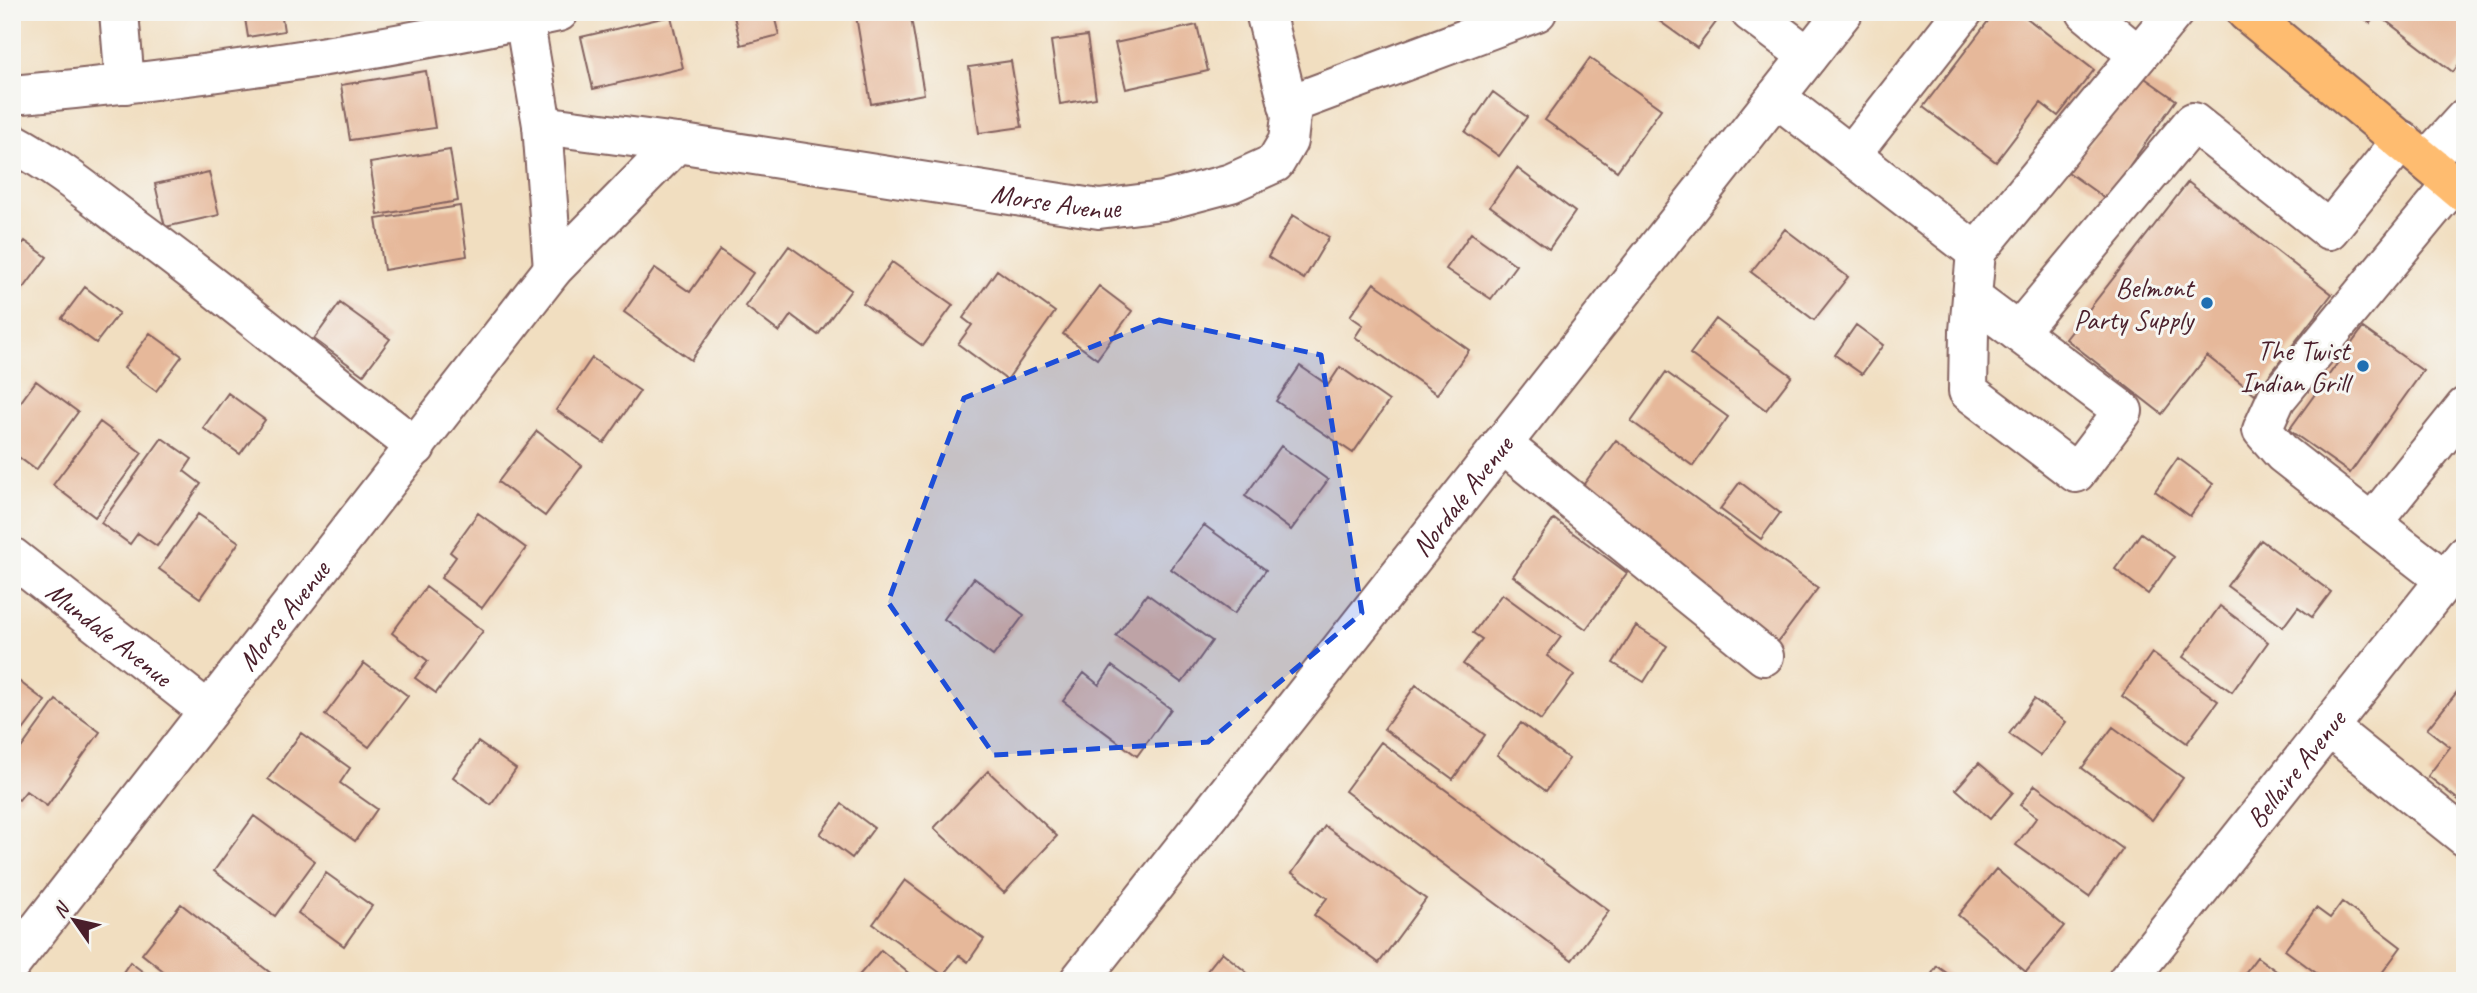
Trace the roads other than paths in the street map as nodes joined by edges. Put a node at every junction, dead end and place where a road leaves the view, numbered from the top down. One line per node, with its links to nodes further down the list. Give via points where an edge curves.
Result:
1 (119, 12): 13 (street)
2 (1265, 12): 16 (street, Morse Avenue)
3 (1537, 12): 16 (street)
4 (1751, 12): 12 (street)
5 (1843, 12): 12 (street, Nordale Avenue)
6 (1963, 12): 21 (street)
7 (2086, 12): 11 (street)
8 (2174, 12): 11 (street)
9 (2246, 12): 22 (main road)
10 (536, 15): 13 (street, via 383,47); 18 (street)
11 (2138, 55): 23 (street)
12 (1808, 56): 15 (street, Nordale Avenue)
13 (125, 84): 14 (street)
14 (30, 93): 20 (street, via 36,127)
15 (1776, 97): 21 (street); 28 (street, Nordale Avenue)
16 (1288, 105): 19 (street, Morse Avenue, via 1288,141 1275,163 1231,183 1175,198 1099,209)
17 (2465, 118): 22 (street)
18 (542, 125): 19 (street, Morse Avenue); 24 (street)
19 (677, 143): 24 (street, Morse Avenue)
20 (25, 149): 29 (street, via 169,252)
21 (1851, 155): 23 (street)
22 (2437, 170): 26 (street, via 2329,230 2193,122); 30 (street, via 2276,398 2262,430 2283,454)
23 (1976, 252): 25 (street)
24 (553, 269): 29 (street, Morse Avenue)
25 (1972, 298): 26 (street); 26 (street, via 1968,391 2076,473 2123,411)
26 (2018, 332)
27 (2465, 407): 30 (street)
28 (1502, 444): 33 (street); 38 (street, Nordale Avenue)
29 (416, 447): 34 (street, Morse Avenue)
30 (2372, 523): 32 (street)
31 (12, 557): 34 (street, Mundale Avenue)
32 (2455, 568): 35 (street, Bellaire Avenue)
33 (1764, 656)
34 (208, 710): 37 (street, Morse Avenue)
35 (2328, 727): 36 (street); 39 (street, Bellaire Avenue)
36 (2465, 837)
37 (12, 962)
38 (1079, 981)
39 (2127, 981)

